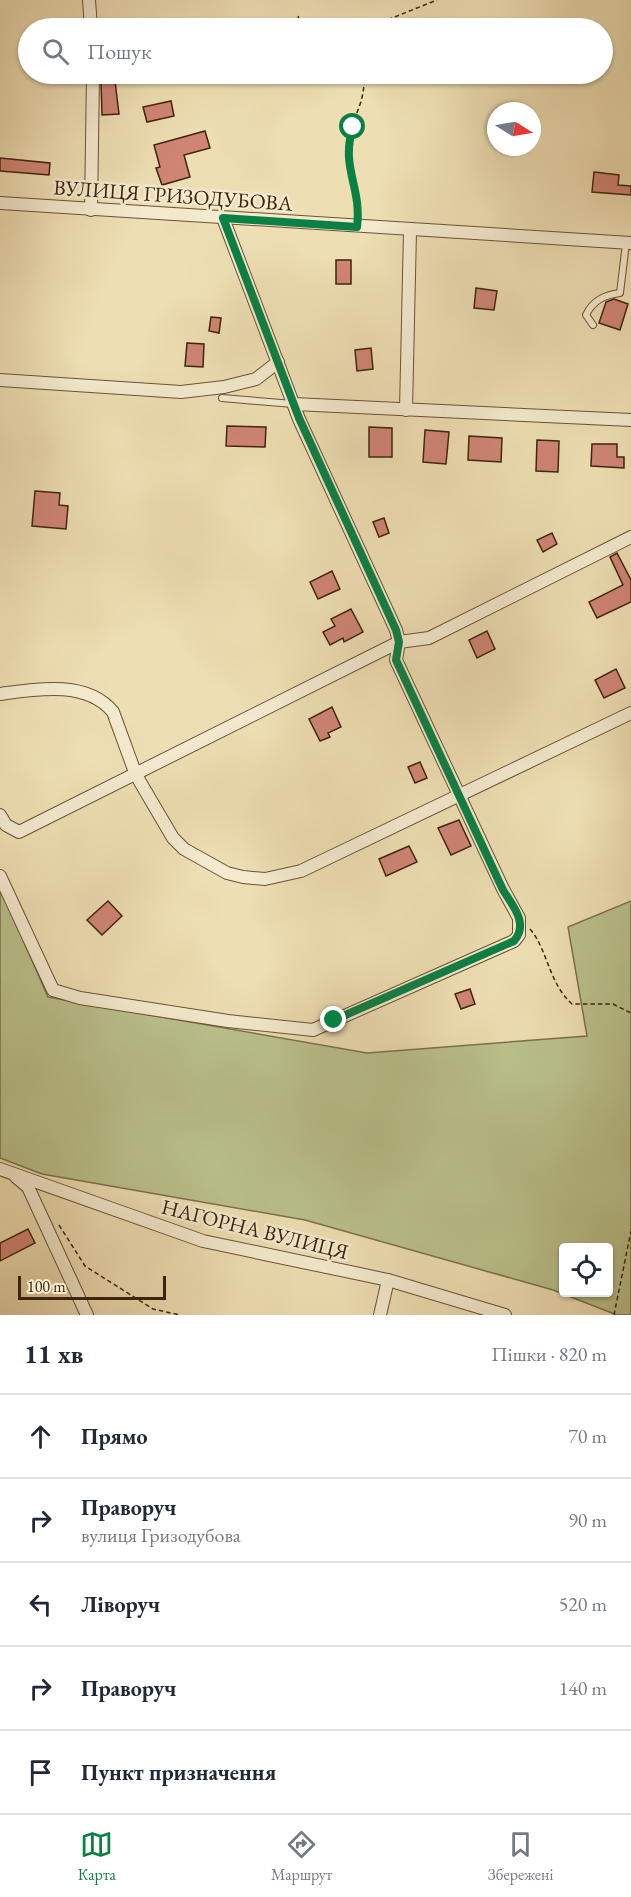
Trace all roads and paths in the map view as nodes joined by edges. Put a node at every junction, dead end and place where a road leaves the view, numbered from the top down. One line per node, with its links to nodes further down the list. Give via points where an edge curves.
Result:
1 (89, 0): 3 (street)
2 (437, 0): 4 (path)
3 (90, 18)
4 (392, 18)
5 (93, 84): 8 (street)
6 (365, 84): 10 (path, via 347,146 358,200)
7 (0, 203): 8 (street, ВУЛИЦЯ ГРИЗОДУБОВА)
8 (92, 210): 9 (street, ВУЛИЦЯ ГРИЗОДУБОВА)
9 (223, 218): 10 (street, ВУЛИЦЯ ГРИЗОДУБОВА); 14 (street)
10 (357, 227): 11 (street, ВУЛИЦЯ ГРИЗОДУБОВА)
11 (410, 231): 12 (street, ВУЛИЦЯ ГРИЗОДУБОВА); 18 (street)
12 (628, 243): 13 (lane, via 620,294 606,295 591,305 586,315)
13 (593, 325)
14 (278, 362): 15 (street, via 256,379 181,392); 17 (street)
15 (0, 380)
16 (222, 398): 17 (lane)
17 (294, 404): 18 (street); 21 (street)
18 (406, 410): 19 (street)
19 (631, 420)
20 (631, 537): 21 (street, via 429,638)
21 (399, 642): 24 (street); 25 (street, via 396,660)
22 (0, 694): 24 (street, via 38,688 70,691 99,700 113,712)
23 (631, 713): 25 (street)
24 (136, 775): 25 (street, via 173,838 184,849 227,873 264,879 301,871); 26 (street, via 19,832 6,825)
25 (458, 794): 28 (street)
26 (0, 814)
27 (0, 876): 28 (street, via 53,990 80,998 279,1028 314,1030 514,941 519,935)
28 (519, 918): 29 (path, via 536,937 546,966 572,1004 613,1004)
29 (631, 1014)
30 (5, 1171): 33 (street, НАГОРНА ВУЛИЦЯ, via 203,1241); 34 (street, via 28,1187)
31 (58, 1224): 35 (path, via 85,1266 153,1309)
32 (631, 1231): 38 (path)
33 (388, 1280): 36 (street); 37 (street, НАГОРНА ВУЛИЦЯ)
34 (87, 1315)
35 (180, 1315)
36 (380, 1315)
37 (505, 1315)
38 (615, 1315)

